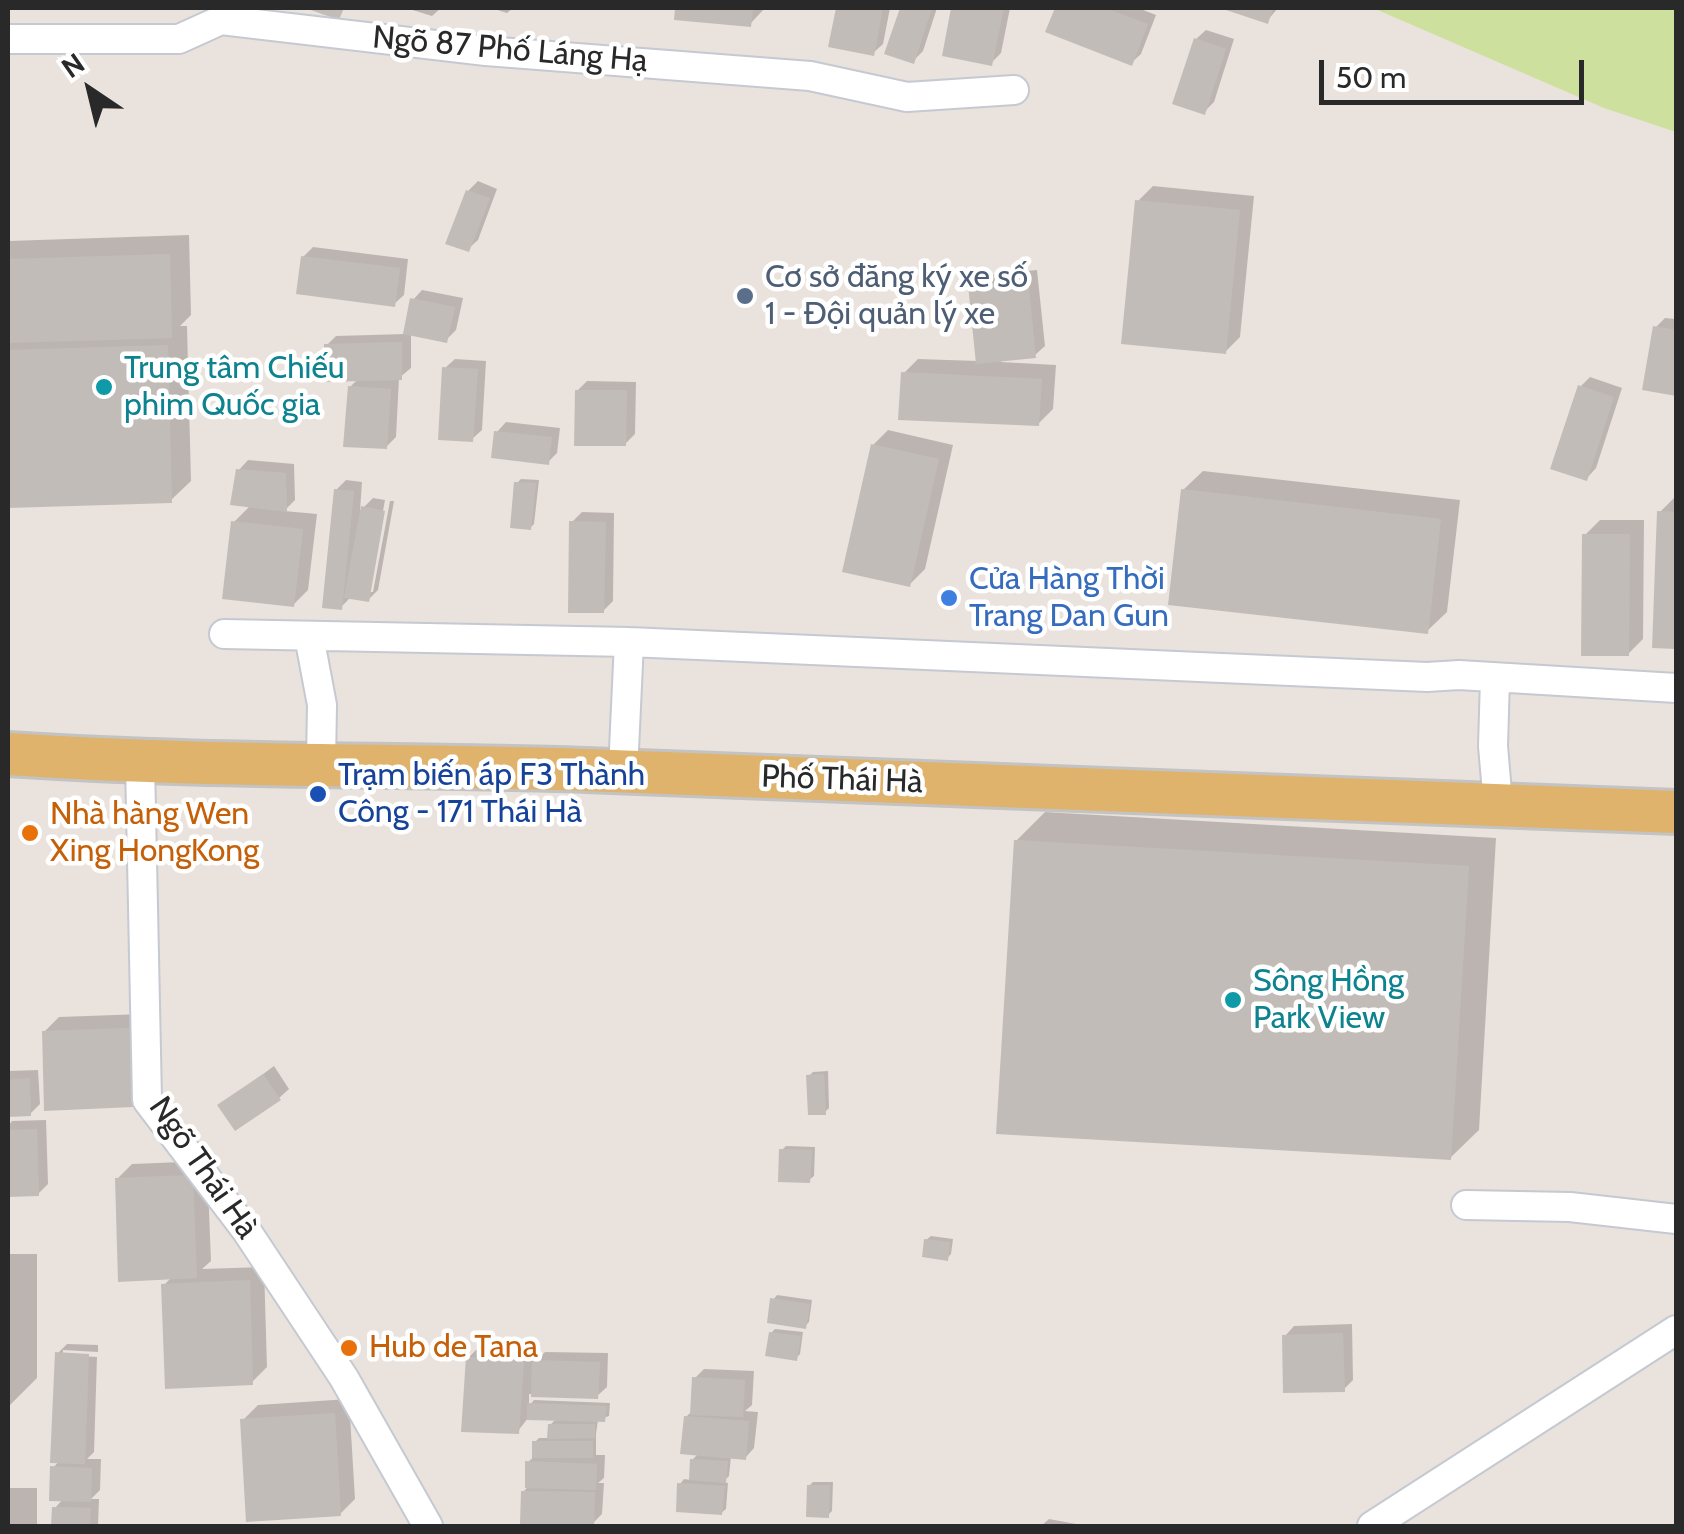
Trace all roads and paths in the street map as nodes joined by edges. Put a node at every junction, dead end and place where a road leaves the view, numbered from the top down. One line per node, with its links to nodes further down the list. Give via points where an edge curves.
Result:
1 (8, 39): 2 (street, Ngõ 87 Phố Láng Hạ, via 178,38 221,20 471,50 810,76 907,97)
2 (1014, 90)
3 (224, 634): 4 (street)
4 (309, 636): 5 (street); 9 (street, via 322,704)
5 (629, 642): 6 (street); 11 (street)
6 (1495, 679): 7 (street); 12 (street)
7 (1676, 688)
8 (8, 754): 10 (main road, Phố Thái Hà)
9 (322, 762): 10 (main road, Phố Thái Hà); 11 (main road, Phố Thái Hà)
10 (140, 763): 17 (street, Ngõ Thái Hà, via 148,1100 334,1362)
11 (623, 771): 12 (main road, Phố Thái Hà)
12 (1498, 804): 13 (main road, Phố Thái Hà)
13 (1676, 812)
14 (1466, 1206): 15 (street, via 1570,1206)
15 (1676, 1219)
16 (1676, 1330): 18 (street)
17 (428, 1526)
18 (1372, 1526)

